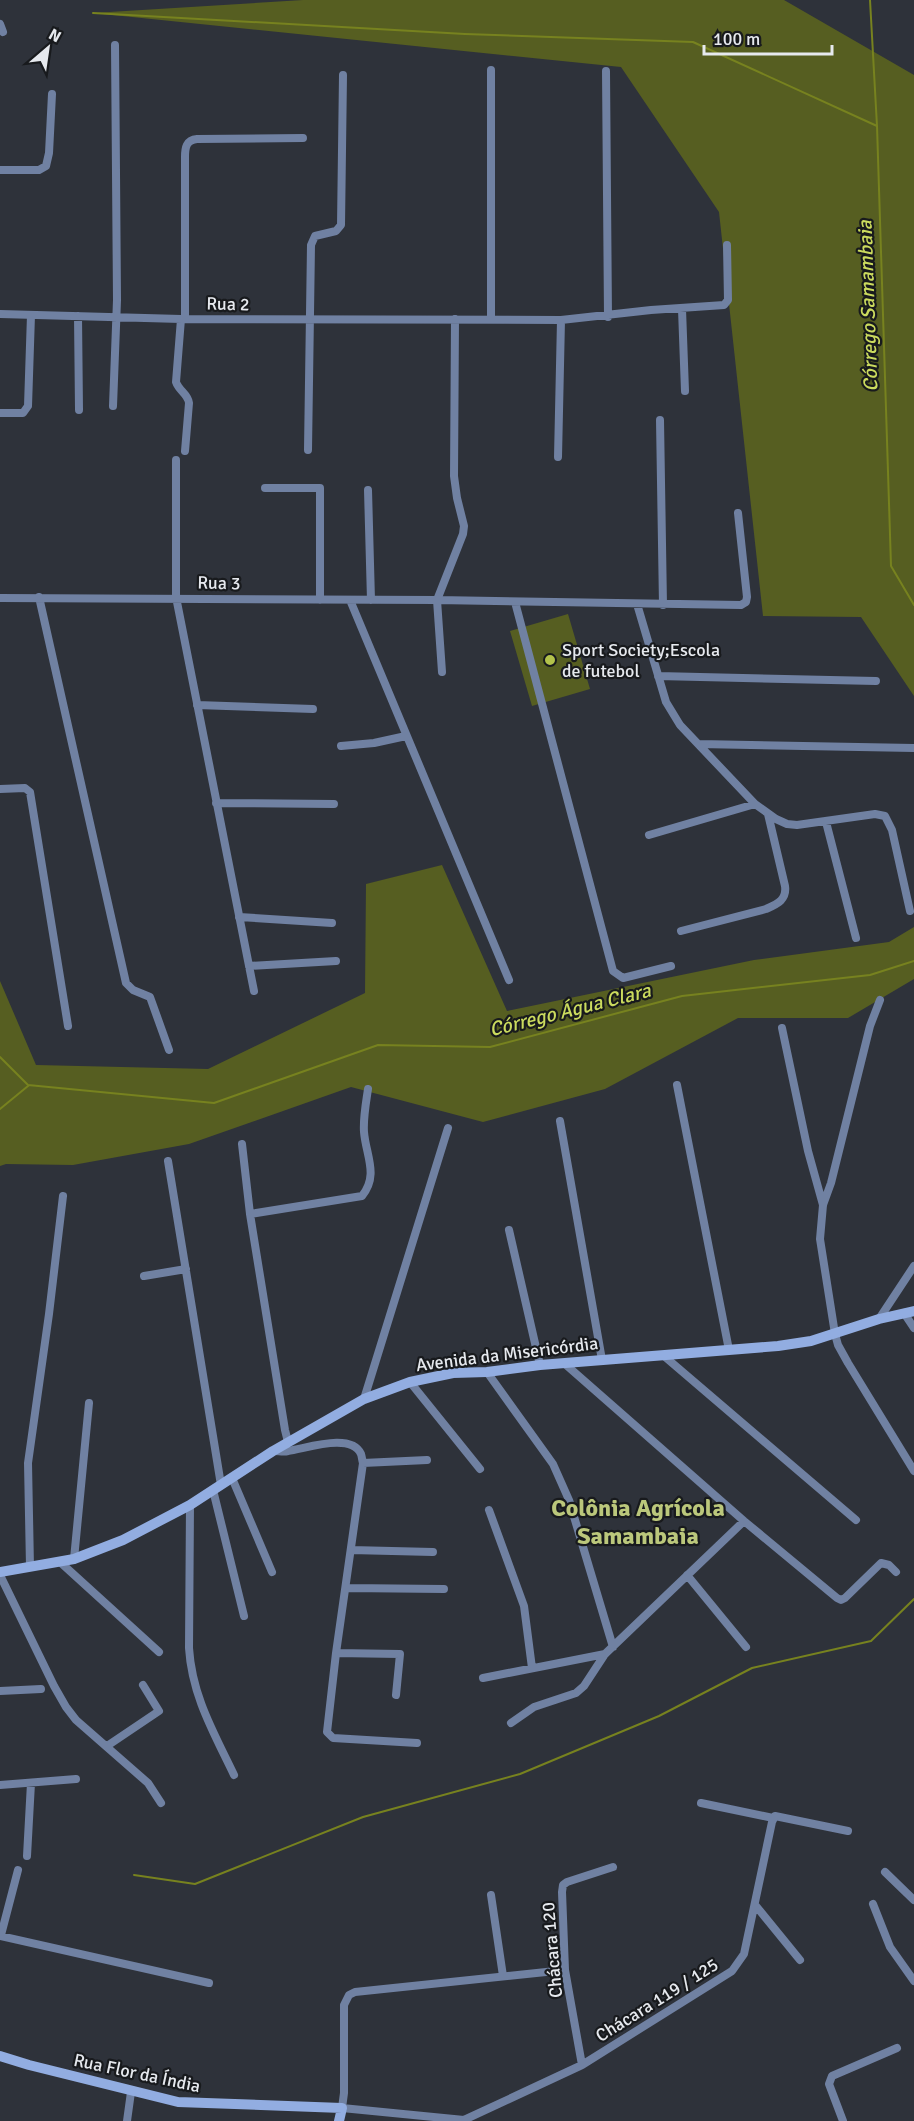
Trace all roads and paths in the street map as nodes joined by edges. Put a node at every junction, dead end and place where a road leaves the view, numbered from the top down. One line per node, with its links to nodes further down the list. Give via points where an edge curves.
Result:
1 (115, 45): 14 (street)
2 (491, 70): 17 (street)
3 (606, 71): 13 (street)
4 (344, 75): 16 (street, via 341,225 336,231 318,234 312,240)
5 (52, 94): 7 (street, via 46,166 39,170)
6 (303, 138): 15 (street, via 197,139 187,143)
7 (0, 170)
8 (727, 245): 9 (street, Rua 2, via 726,304)
9 (682, 309): 13 (street, Rua 2); 20 (street)
10 (0, 314): 11 (street, Rua 2)
11 (32, 315): 12 (street, Rua 2); 23 (street, via 28,406 23,413)
12 (78, 316): 14 (street, Rua 2); 22 (street)
13 (608, 316): 19 (street, Rua 2)
14 (117, 317): 15 (street, Rua 2); 21 (street)
15 (183, 318): 16 (street, Rua 2); 26 (street, via 176,382 188,400)
16 (310, 319): 18 (street, Rua 2); 25 (street)
17 (491, 319): 18 (street, Rua 2); 19 (street, Rua 2)
18 (455, 320): 38 (street, via 454,483 464,526)
19 (561, 320): 27 (street)
20 (686, 391)
21 (114, 406)
22 (79, 410)
23 (0, 413)
24 (660, 420): 41 (street)
25 (308, 450)
26 (184, 451)
27 (558, 457)
28 (176, 460): 34 (street)
29 (265, 488): 35 (street, via 320,488)
30 (368, 490): 37 (street)
31 (738, 513): 41 (street, Rua 3, via 745,603)
32 (0, 597): 33 (street, Rua 3)
33 (39, 597): 34 (street, Rua 3); 71 (street, via 126,983 150,997)
34 (176, 597): 35 (street, Rua 3); 45 (street)
35 (320, 600): 36 (street, Rua 3)
36 (350, 600): 37 (street, Rua 3); 47 (street)
37 (371, 600): 38 (street, Rua 3)
38 (437, 600): 39 (street, Rua 3); 42 (street)
39 (515, 602): 40 (street, Rua 3); 65 (street, via 613,971 623,978)
40 (637, 604): 41 (street, Rua 3); 43 (street)
41 (663, 605)
42 (441, 672)
43 (658, 676): 44 (street); 48 (street, via 670,711)
44 (876, 681)
45 (197, 705): 46 (street); 52 (street)
46 (313, 709)
47 (406, 736): 49 (street); 66 (street)
48 (699, 744): 50 (street); 54 (street)
49 (341, 746)
50 (914, 748)
51 (0, 789): 69 (street, via 25,788 30,792)
52 (216, 803): 53 (street); 59 (street)
53 (334, 804)
54 (755, 804): 55 (street); 57 (street)
55 (768, 814): 56 (street, via 787,824); 61 (street, via 786,891 783,899 766,909)
56 (826, 822): 58 (street, via 875,814 885,816 892,830); 62 (street)
57 (650, 835)
58 (910, 911)
59 (239, 917): 60 (street); 64 (street)
60 (332, 922)
61 (681, 931)
62 (856, 938)
63 (336, 961): 64 (street)
64 (249, 966): 67 (street)
65 (671, 966)
66 (509, 980)
67 (254, 991)
68 (880, 1000): 79 (street)
69 (68, 1026)
70 (782, 1028): 79 (street)
71 (169, 1050)
72 (677, 1085): 89 (street)
73 (368, 1089): 80 (street, via 364,1131 372,1169 362,1196)
74 (560, 1121): 91 (street)
75 (448, 1128): 96 (street)
76 (242, 1144): 80 (street)
77 (168, 1161): 83 (street)
78 (63, 1196): 114 (street, via 28,1463)
79 (823, 1204): 88 (street, via 820,1239)
80 (250, 1214): 98 (street)
81 (509, 1230): 93 (street)
82 (914, 1266): 86 (street)
83 (186, 1269): 84 (street); 105 (street)
84 (144, 1276)
85 (909, 1312): 86 (street, Avenida da Misericórdia); 87 (street)
86 (879, 1319): 88 (street, Avenida da Misericórdia)
87 (914, 1328)
88 (835, 1334): 89 (street, Avenida da Misericórdia, via 778,1346); 103 (street, via 848,1363)
89 (729, 1350): 90 (street, Avenida da Misericórdia)
90 (664, 1356): 91 (street, Avenida da Misericórdia); 108 (street)
91 (602, 1360): 92 (street, Avenida da Misericórdia)
92 (565, 1364): 93 (street, Avenida da Misericórdia); 109 (street)
93 (540, 1365): 94 (street, Avenida da Misericórdia)
94 (487, 1372): 95 (street, Avenida da Misericórdia, via 453,1373); 122 (street, via 561,1479)
95 (410, 1382): 96 (street, Avenida da Misericórdia); 102 (street)
96 (364, 1399): 98 (street, Avenida da Misericórdia)
97 (89, 1403): 112 (street)
98 (288, 1442): 99 (street, Avenida da Misericórdia)
99 (273, 1451): 101 (street, via 342,1444 354,1446); 104 (street, Avenida da Misericórdia)
100 (427, 1460): 101 (street)
101 (363, 1463): 110 (street)
102 (480, 1469)
103 (914, 1470)
104 (232, 1478): 105 (street, Avenida da Misericórdia); 115 (street)
105 (217, 1487): 106 (street, Avenida da Misericórdia); 121 (street)
106 (190, 1505): 112 (street, Avenida da Misericórdia, via 123,1540); 136 (street, via 190,1670 199,1701)
107 (489, 1510): 127 (street, via 524,1606)
108 (856, 1520)
109 (744, 1521): 116 (street, via 841,1600 881,1563); 118 (street)
110 (351, 1550): 111 (street); 119 (street)
111 (433, 1552)
112 (74, 1558): 113 (street, Avenida da Misericórdia)
113 (60, 1562): 114 (street, Avenida da Misericórdia); 124 (street)
114 (30, 1567): 117 (street, Avenida da Misericórdia)
115 (272, 1572)
116 (896, 1572)
117 (0, 1573): 135 (street, via 66,1707)
118 (687, 1575): 122 (street); 123 (street)
119 (346, 1588): 120 (street); 125 (street)
120 (444, 1589)
121 (244, 1616)
122 (612, 1647): 126 (street)
123 (746, 1647)
124 (159, 1652)
125 (336, 1653): 132 (street, via 400,1654); 134 (street, via 328,1736)
126 (605, 1654): 127 (street); 133 (street, via 576,1693 534,1707)
127 (532, 1668): 128 (street)
128 (483, 1678)
129 (142, 1685): 135 (street, via 159,1711)
130 (41, 1689): 131 (street)
131 (0, 1690)
132 (396, 1695)
133 (511, 1723)
134 (417, 1743)
135 (107, 1746): 140 (street, via 148,1783)
136 (234, 1775)
137 (76, 1779): 138 (street)
138 (31, 1783): 139 (street); 144 (street)
139 (0, 1785)
140 (161, 1803)
141 (701, 1803): 142 (street)
142 (774, 1817): 143 (street); 151 (street, Chácara 119 / 125)
143 (848, 1831)
144 (27, 1856)
145 (613, 1867): 154 (street, Chácara 120, via 563,1885)
146 (18, 1870): 152 (street)
147 (885, 1872): 149 (street)
148 (491, 1895): 155 (street)
149 (914, 1900)
150 (873, 1904): 156 (street, via 890,1947)
151 (756, 1906): 153 (street); 160 (street, Chácara 119 / 125, via 744,1954 732,1971)
152 (0, 1935): 157 (street)
153 (800, 1960)
154 (565, 1970): 155 (street); 160 (street, Chácara 120)
155 (503, 1976): 162 (street, via 349,1995 344,2005)
156 (914, 1981)
157 (209, 1983)
158 (897, 2048): 166 (street, via 832,2076 830,2084)
159 (0, 2056): 161 (street, Rua Flor da Índia)
160 (582, 2064): 163 (street, Chácara 119 / 125)
161 (131, 2092): 162 (street, Rua Flor da Índia, via 178,2102); 164 (street)
162 (342, 2109): 163 (street); 165 (street)
163 (465, 2120)
164 (127, 2121)
165 (339, 2121)
166 (843, 2121)

